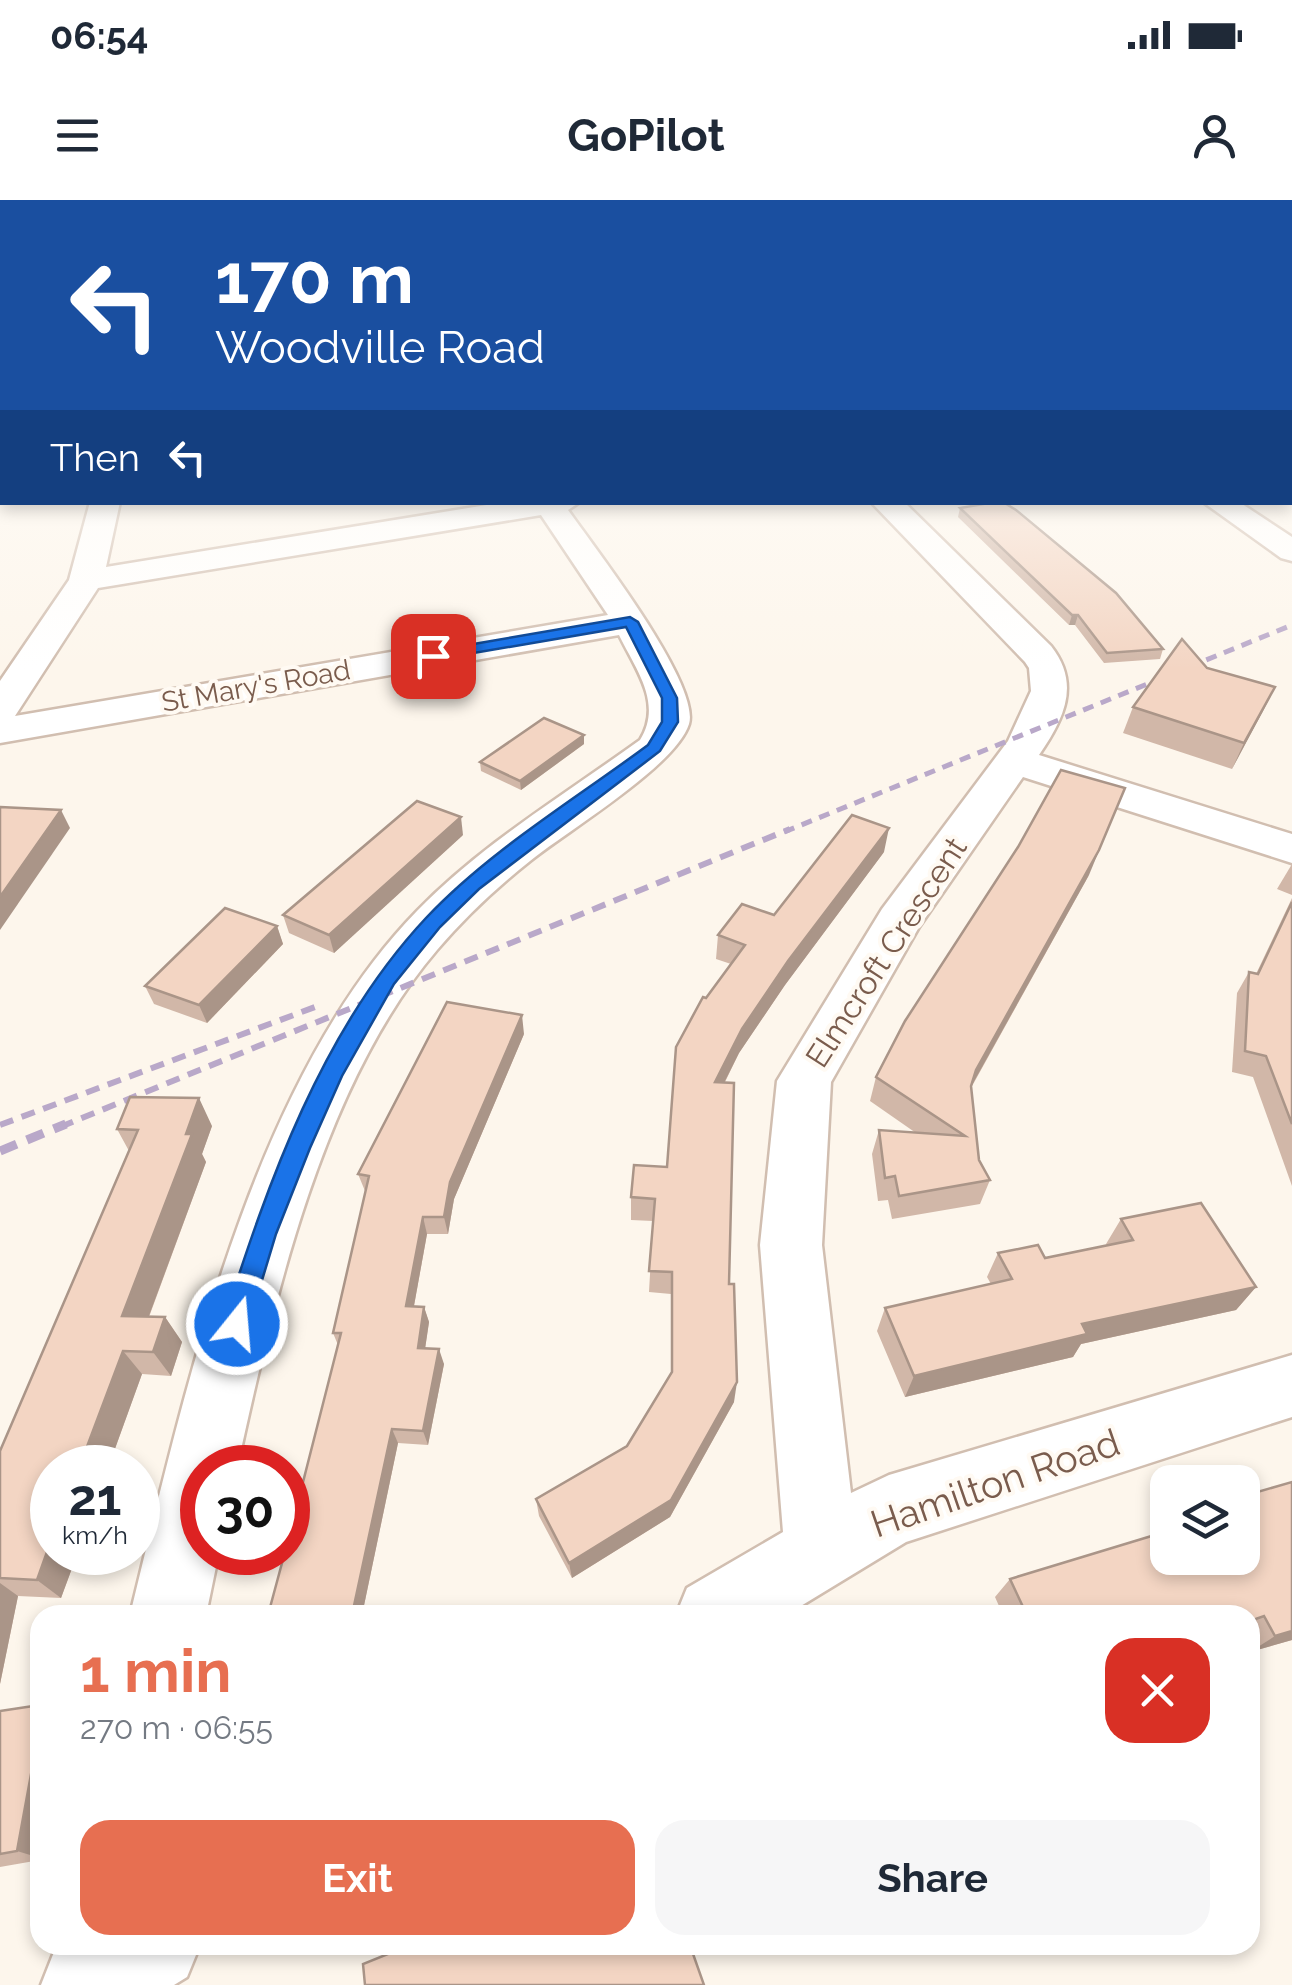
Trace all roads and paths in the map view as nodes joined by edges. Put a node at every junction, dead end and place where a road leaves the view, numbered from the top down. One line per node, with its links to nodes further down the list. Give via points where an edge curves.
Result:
1 (103, 505): 8 (street)
2 (541, 505): 6 (street)
3 (558, 505): 9 (street)
4 (889, 505): 12 (street, Elmcroft Crescent, via 1048,667 1047,702)
5 (1223, 505): 7 (street)
6 (444, 511): 8 (street)
7 (1292, 550)
8 (86, 580): 10 (street)
9 (630, 622): 11 (street, St Mary's Road); 16 (street, via 670,698 666,734 472,884 399,962 362,1018 264,1234 228,1354)
10 (0, 710)
11 (0, 730)
12 (1014, 761): 13 (street); 15 (street, Elmcroft Crescent, via 899,920 804,1080 791,1244)
13 (1292, 850)
14 (1292, 1386): 15 (street, Hamilton Road, via 888,1511)
15 (821, 1552): 17 (street, Hamilton Road)
16 (170, 1605)
17 (731, 1605)
18 (86, 1955): 20 (street)
19 (138, 1955): 21 (street)
20 (79, 1985)
21 (87, 1985)

